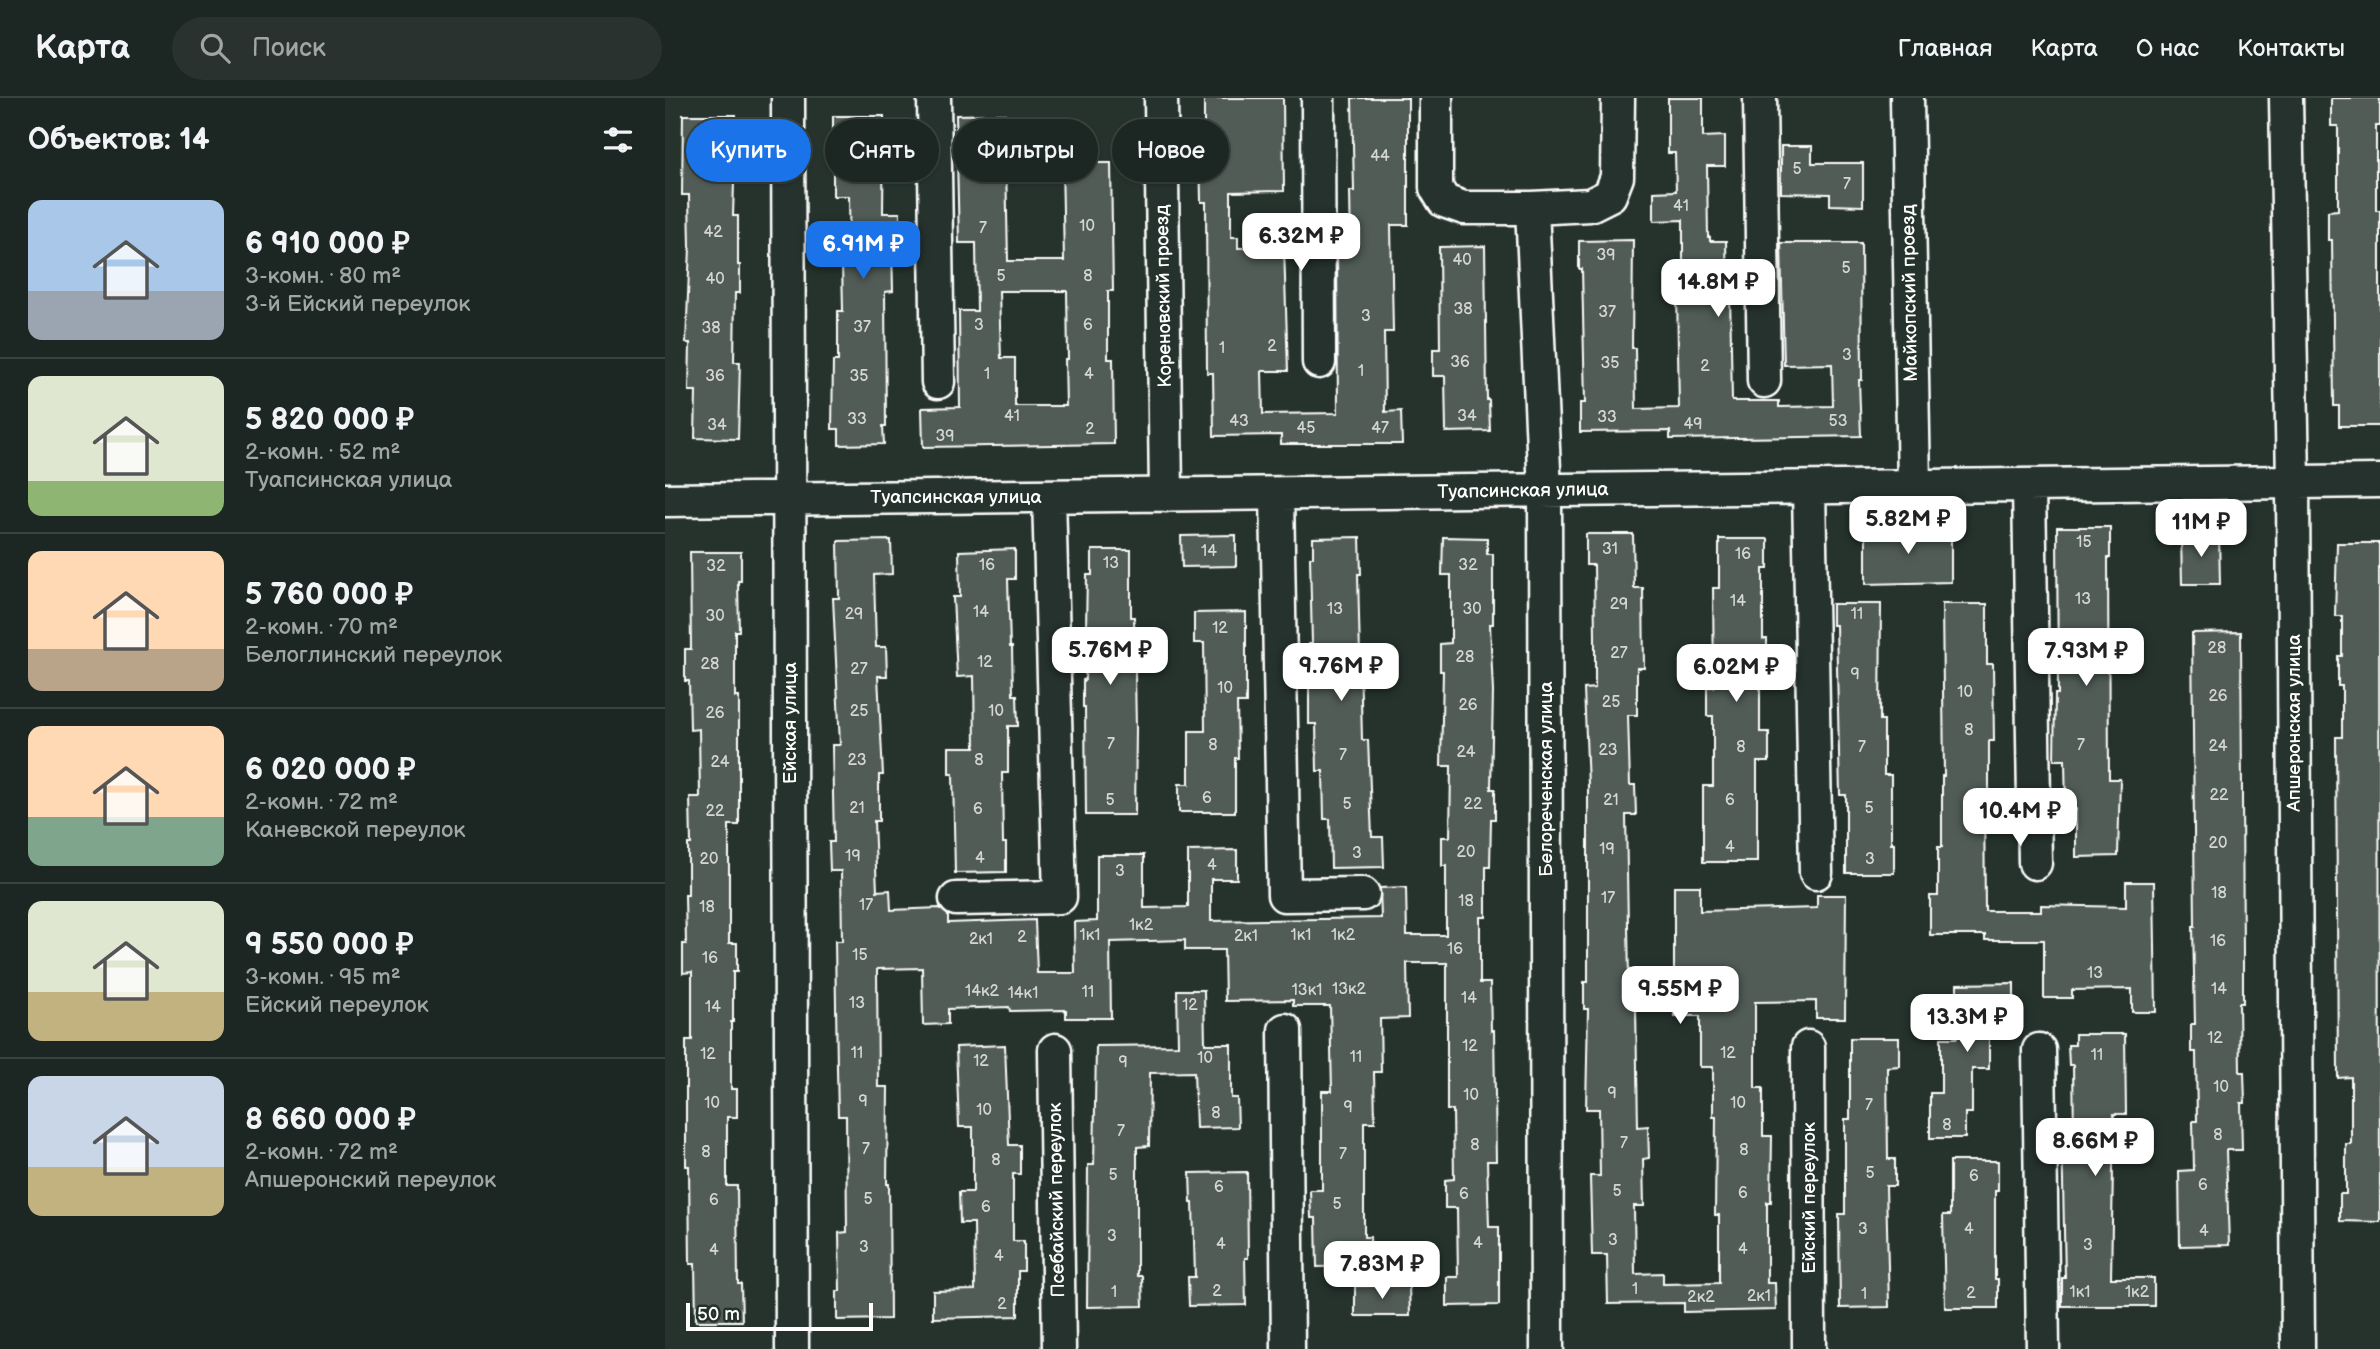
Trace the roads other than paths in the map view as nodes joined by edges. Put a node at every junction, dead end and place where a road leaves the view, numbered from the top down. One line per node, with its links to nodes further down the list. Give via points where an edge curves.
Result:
1 (788, 98): 23 (street, Ейская улица)
2 (933, 98): 13 (street)
3 (1161, 98): 21 (street, Кореновский проезд)
4 (1318, 98): 11 (street)
5 (1436, 98): 10 (street, via 1436,188 1444,201 1464,208)
6 (1618, 98): 10 (street, via 1617,177 1610,195 1590,205)
7 (1760, 98): 12 (street)
8 (1907, 98): 17 (street, Майкопский проезд)
9 (2286, 98): 14 (street, Апшеронская улица)
10 (1532, 208): 19 (street, Белореченская улица)
11 (1319, 362)
12 (1764, 381)
13 (938, 382)
14 (2293, 481): 15 (street, Туапсинская улица); 16 (street, Туапсинская улица); 39 (street, Апшеронская улица)
15 (2380, 481)
16 (2029, 486): 17 (street, Туапсинская улица); 25 (street)
17 (1914, 487): 18 (street, Туапсинская улица)
18 (1809, 488): 19 (street, Туапсинская улица); 26 (street)
19 (1545, 491): 20 (street, Туапсинская улица); 36 (street, Белореченская улица)
20 (1277, 494): 21 (street, Туапсинская улица); 27 (street, via 1284,895)
21 (1166, 495): 22 (street, Туапсинская улица)
22 (1049, 496): 23 (street, Туапсинская улица); 28 (street, via 1060,898)
23 (790, 498): 24 (street, Туапсинская улица); 33 (street, Ейская улица)
24 (665, 500)
25 (2035, 863)
26 (1816, 873)
27 (1363, 894)
28 (956, 899)
29 (1285, 1030): 35 (street)
30 (1808, 1047): 37 (street, Ейский переулок)
31 (1055, 1050): 34 (street, Псебайский переулок)
32 (2039, 1050): 38 (street)
33 (792, 1349)
34 (1059, 1349)
35 (1288, 1349)
36 (1547, 1349)
37 (1809, 1349)
38 (2043, 1349)
39 (2298, 1349)

